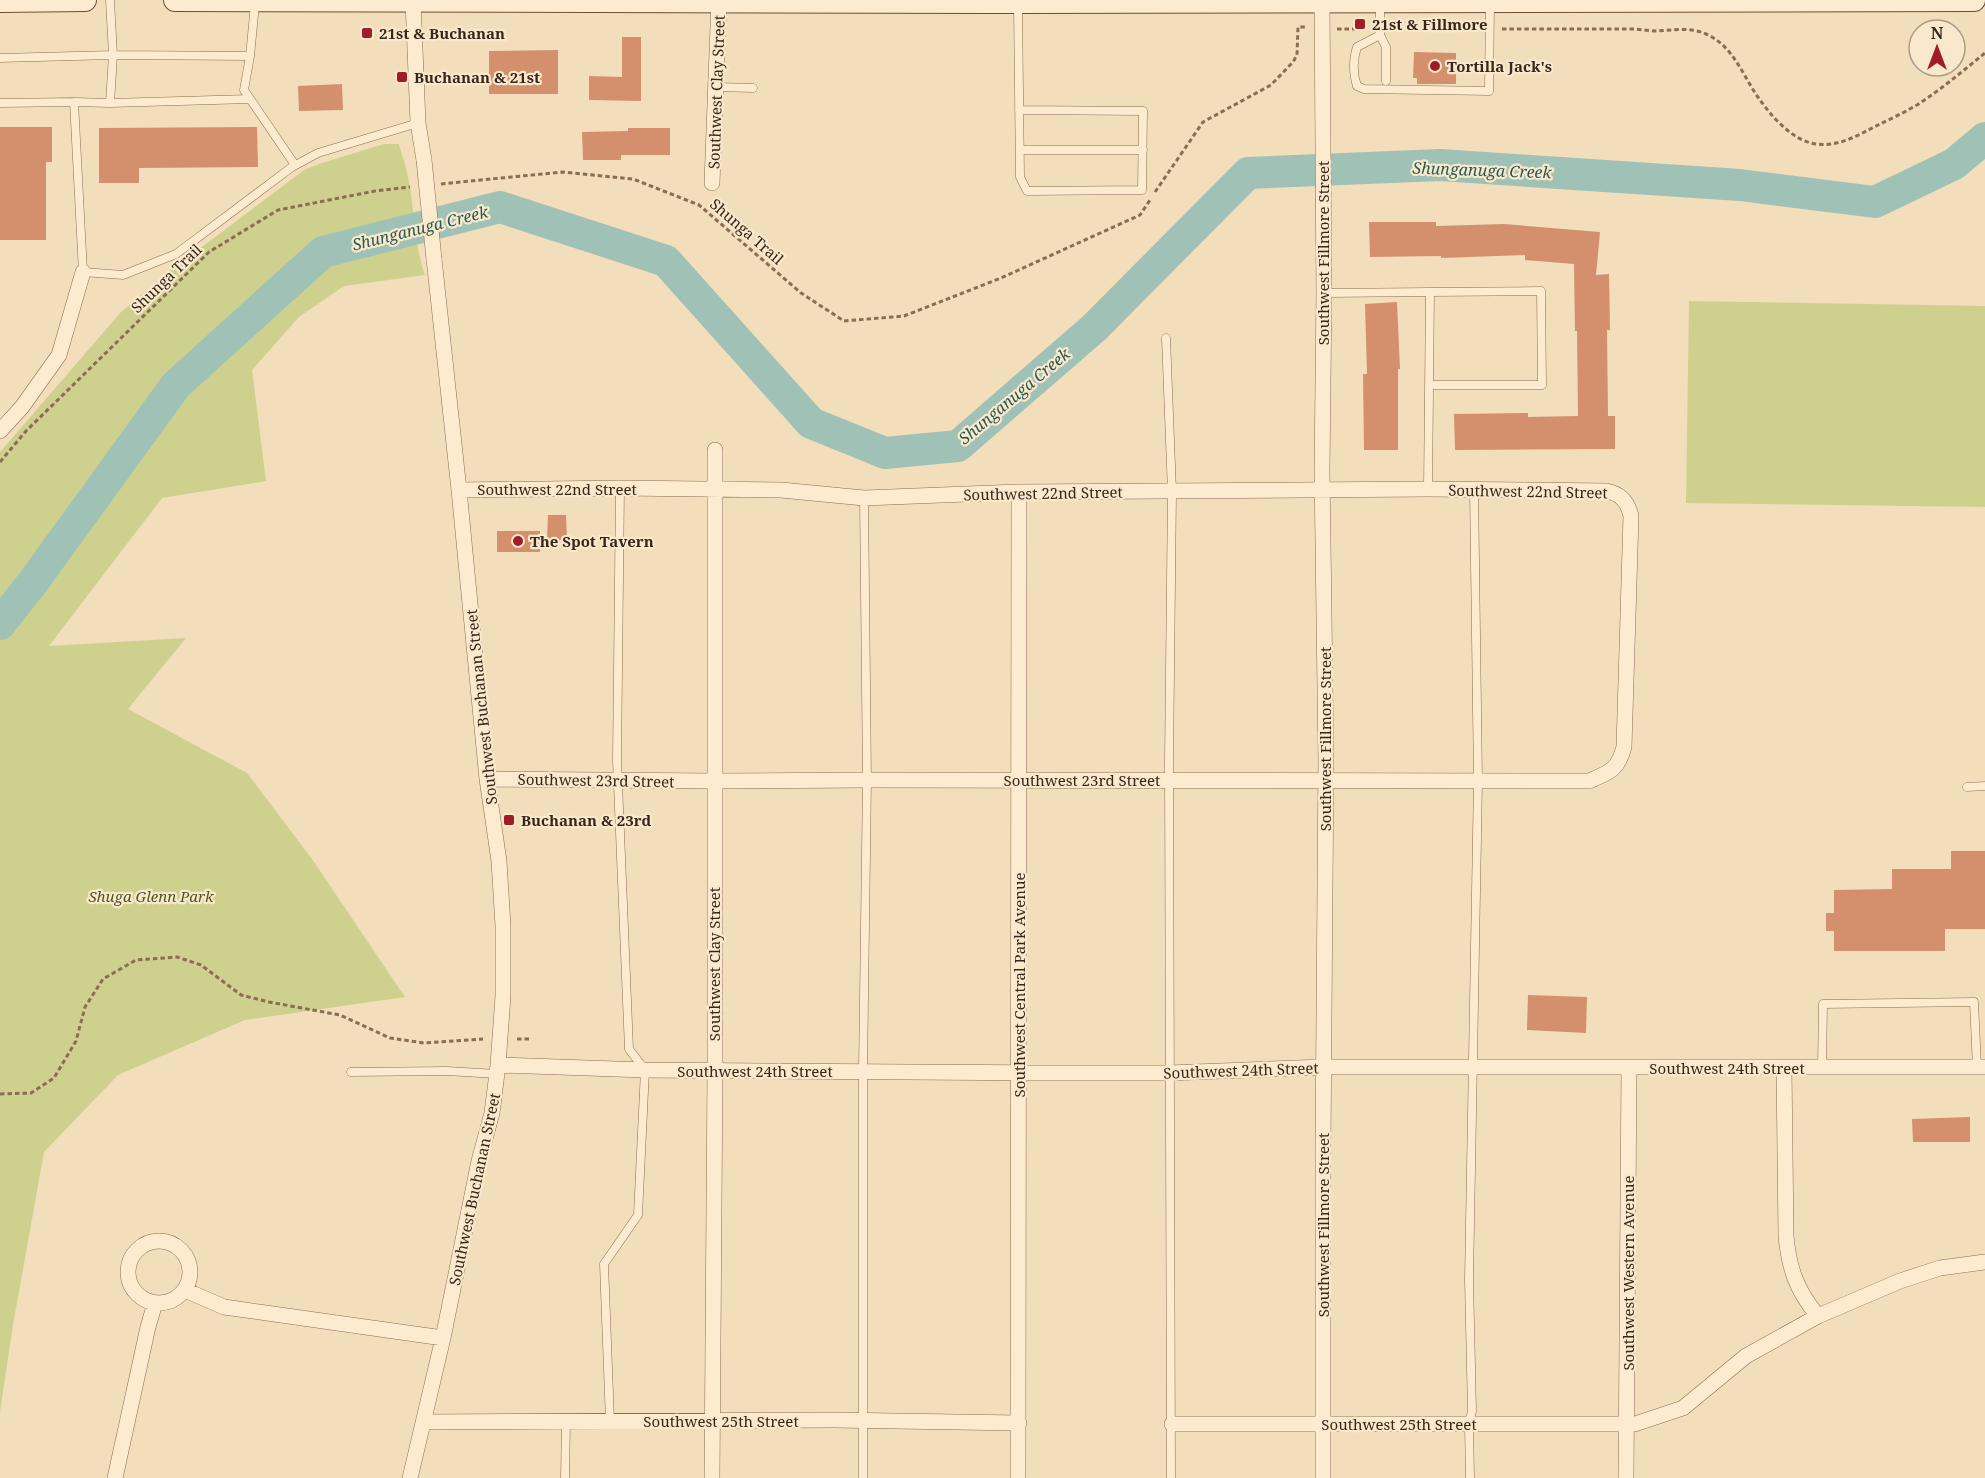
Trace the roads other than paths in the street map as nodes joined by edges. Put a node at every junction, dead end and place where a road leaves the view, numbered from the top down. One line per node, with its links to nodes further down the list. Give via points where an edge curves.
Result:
1 (85, 0): 12 (main road)
2 (110, 0): 19 (lane)
3 (176, 0): 4 (main road)
4 (255, 0): 5 (main road); 20 (lane)
5 (413, 0): 6 (main road); 30 (street, Southwest Buchanan Street)
6 (566, 0): 13 (main road)
7 (868, 0): 13 (main road); 14 (main road)
8 (1170, 0): 9 (main road); 14 (main road)
9 (1322, 0): 15 (main road); 37 (street, Southwest Fillmore Street)
10 (1888, 0): 11 (main road); 17 (main road)
11 (1974, 0)
12 (0, 1)
13 (719, 1): 23 (street, Southwest Clay Street)
14 (1018, 1): 29 (lane)
15 (1380, 1): 16 (main road); 18 (lane)
16 (1482, 1): 17 (main road); 18 (lane, via 1489,91 1357,86 1357,47)
17 (1624, 1)
18 (1380, 35): 22 (lane, via 1386,47)
19 (112, 56): 20 (lane); 21 (lane); 28 (lane)
20 (249, 56): 25 (lane, via 244,90)
21 (0, 58)
22 (1386, 81)
23 (716, 87): 24 (lane); 34 (street, Southwest Clay Street)
24 (753, 88)
25 (250, 99): 28 (lane); 33 (lane)
26 (0, 102): 27 (lane)
27 (74, 102): 28 (lane); 35 (lane)
28 (110, 103)
29 (1019, 110): 31 (lane); 32 (lane, via 1143,111)
30 (418, 123): 33 (lane, via 318,153); 46 (street, Southwest Buchanan Street, bridge)
31 (1020, 150): 32 (lane); 32 (lane, via 1020,177 1027,191 1142,190)
32 (1143, 150)
33 (296, 165): 35 (lane, via 176,254 123,275)
34 (712, 183)
35 (83, 272): 40 (street, via 58,355)
36 (1430, 292): 37 (lane); 39 (lane); 39 (lane, via 1541,291 1542,385)
37 (1324, 293): 47 (street, Southwest Fillmore Street)
38 (1166, 338): 49 (lane)
39 (1429, 386): 44 (lane)
40 (0, 431)
41 (715, 450): 43 (street, Southwest Clay Street)
42 (620, 488): 43 (street, Southwest 22nd Street); 46 (street, Southwest 22nd Street); 56 (lane)
43 (714, 489): 50 (street, Southwest 22nd Street, via 781,490); 57 (street, Southwest Clay Street)
44 (1428, 489): 45 (street, Southwest 22nd Street); 47 (street, Southwest 22nd Street)
45 (1474, 489): 51 (street, Southwest 22nd Street, via 1607,491 1624,499 1631,516); 59 (lane)
46 (459, 490): 52 (street, Southwest Buchanan Street)
47 (1323, 491): 49 (street, Southwest 22nd Street); 55 (street, Southwest Fillmore Street)
48 (1019, 492): 49 (street, Southwest 22nd Street); 50 (street, Southwest 22nd Street); 58 (street, Southwest Central Park Avenue)
49 (1172, 492): 54 (lane)
50 (864, 498): 53 (lane)
51 (1625, 712): 59 (street, Southwest 23rd Street, via 1621,760 1610,773 1589,781)
52 (487, 779): 56 (street, Southwest 23rd Street); 68 (street, Southwest Buchanan Street, via 499,861 503,926)
53 (867, 780): 57 (street, Southwest 23rd Street); 58 (street, Southwest 23rd Street); 71 (lane)
54 (1169, 780): 55 (street, Southwest 23rd Street); 58 (street, Southwest 23rd Street); 74 (lane)
55 (1326, 780): 59 (street, Southwest 23rd Street); 62 (street, Southwest Fillmore Street)
56 (618, 781): 57 (street, Southwest 23rd Street); 69 (lane, via 629,1049)
57 (714, 781): 70 (street, Southwest Clay Street)
58 (1019, 781): 73 (street, Southwest Central Park Avenue)
59 (1478, 781): 63 (lane)
60 (1985, 786): 61 (lane)
61 (1967, 787)
62 (1323, 1067): 63 (street, Southwest 24th Street); 74 (street, Southwest 24th Street); 86 (street, Southwest Fillmore Street)
63 (1474, 1067): 65 (street, Southwest 24th Street); 88 (lane)
64 (1981, 1067): 67 (street, Southwest 24th Street); 67 (lane, via 1974,1002 1823,1004)
65 (1629, 1068): 66 (street, Southwest 24th Street); 89 (street, Southwest Western Avenue)
66 (1784, 1068): 67 (street, Southwest 24th Street); 78 (street, via 1787,1255 1803,1299)
67 (1822, 1068)
68 (498, 1070): 69 (street, Southwest 24th Street); 72 (lane); 79 (street, Southwest Buchanan Street)
69 (645, 1070): 70 (street, Southwest 24th Street); 81 (lane, via 638,1215 604,1264)
70 (715, 1071): 71 (street, Southwest 24th Street); 82 (street, Southwest Clay Street)
71 (863, 1071): 73 (street, Southwest 24th Street); 83 (lane)
72 (351, 1072)
73 (1019, 1073): 74 (street, Southwest 24th Street); 85 (street, Southwest Central Park Avenue)
74 (1169, 1073): 87 (lane)
75 (1985, 1262): 78 (street, Southwest 25th Street, via 1940,1268)
76 (185, 1290): 77 (street, via 175,1299); 77 (street, via 190,1266 184,1252 159,1240 143,1245 129,1262 129,1281 140,1297); 79 (street, via 224,1307)
77 (155, 1303): 90 (street)
78 (1818, 1316): 89 (street, Southwest 25th Street, via 1746,1356 1683,1408 1645,1422)
79 (443, 1338): 84 (street, Southwest Buchanan Street)
80 (566, 1421): 81 (street, Southwest 25th Street); 84 (street, Southwest 25th Street); 92 (lane)
81 (610, 1421): 82 (street, Southwest 25th Street)
82 (713, 1421): 83 (street, Southwest 25th Street); 93 (street, Southwest Clay Street)
83 (863, 1421): 85 (street, Southwest 25th Street); 94 (lane)
84 (423, 1422): 91 (street, Southwest Buchanan Street)
85 (1018, 1423): 95 (street, Southwest Central Park Avenue)
86 (1324, 1423): 87 (street, Southwest 25th Street); 88 (street, Southwest 25th Street); 97 (street, Southwest Fillmore Street)
87 (1172, 1424): 96 (lane)
88 (1469, 1424): 89 (street, Southwest 25th Street); 98 (lane)
89 (1627, 1424): 99 (street, Southwest Western Avenue)
90 (115, 1478)
91 (410, 1478)
92 (565, 1478)
93 (712, 1478)
94 (863, 1478)
95 (1018, 1478)
96 (1171, 1478)
97 (1323, 1478)
98 (1470, 1478)
99 (1626, 1478)

